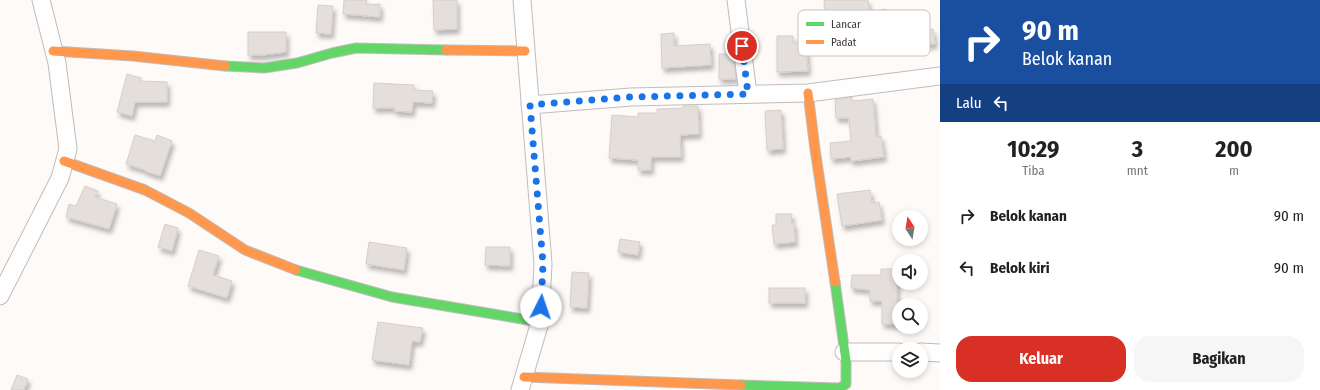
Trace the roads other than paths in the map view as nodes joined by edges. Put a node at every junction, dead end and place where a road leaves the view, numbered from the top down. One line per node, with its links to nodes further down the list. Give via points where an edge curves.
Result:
1 (41, 0): 4 (street)
2 (522, 0): 5 (street)
3 (736, 0): 8 (street)
4 (52, 51): 5 (street, via 264,68 297,63 332,52 356,48); 10 (street, via 57,63 68,149)
5 (525, 51): 9 (street)
6 (940, 76): 7 (street)
7 (808, 93): 8 (street); 13 (street)
8 (748, 94): 9 (street, via 631,97)
9 (530, 105): 12 (street, via 543,264)
10 (64, 161): 11 (street, via 60,178); 12 (street, via 145,190 189,213 245,250 305,273 392,297)
11 (0, 296)
12 (540, 322): 17 (street)
13 (844, 352): 14 (street); 19 (street, via 846,384 840,388)
14 (892, 352)
15 (928, 352): 16 (street)
16 (940, 353)
17 (522, 384): 18 (street)
18 (740, 388): 19 (street)
19 (824, 389)

